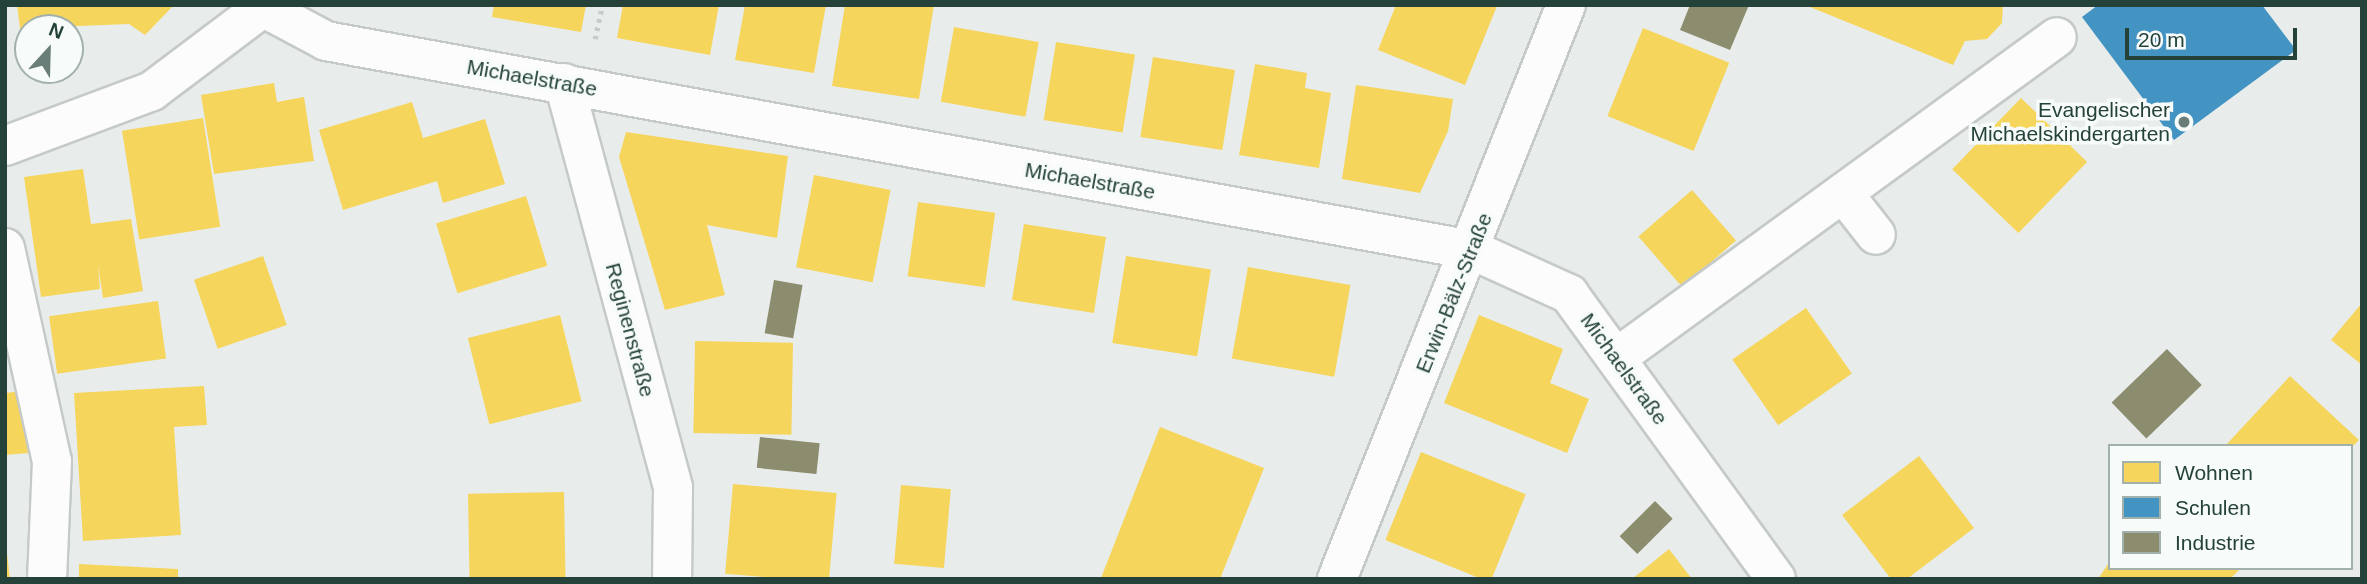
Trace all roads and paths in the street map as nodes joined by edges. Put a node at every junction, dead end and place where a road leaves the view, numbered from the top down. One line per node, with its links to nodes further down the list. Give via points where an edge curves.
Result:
1 (1566, 5): 9 (street, Erwin-Bälz-Straße)
2 (265, 7): 4 (street, Michaelstraße, via 326,41); 5 (street, via 152,91)
3 (2057, 37): 6 (street)
4 (564, 83): 9 (street, Michaelstraße); 12 (street, Reginenstraße, via 673,488)
5 (5, 146)
6 (1843, 193): 7 (street); 10 (street)
7 (1876, 236)
8 (5, 248): 11 (street, via 52,461)
9 (1472, 250): 10 (street, Michaelstraße, via 1569,294); 13 (street, Erwin-Bälz-Straße)
10 (1616, 358): 14 (street, Michaelstraße)
11 (47, 579)
12 (672, 579)
13 (1337, 579)
14 (1776, 579)

